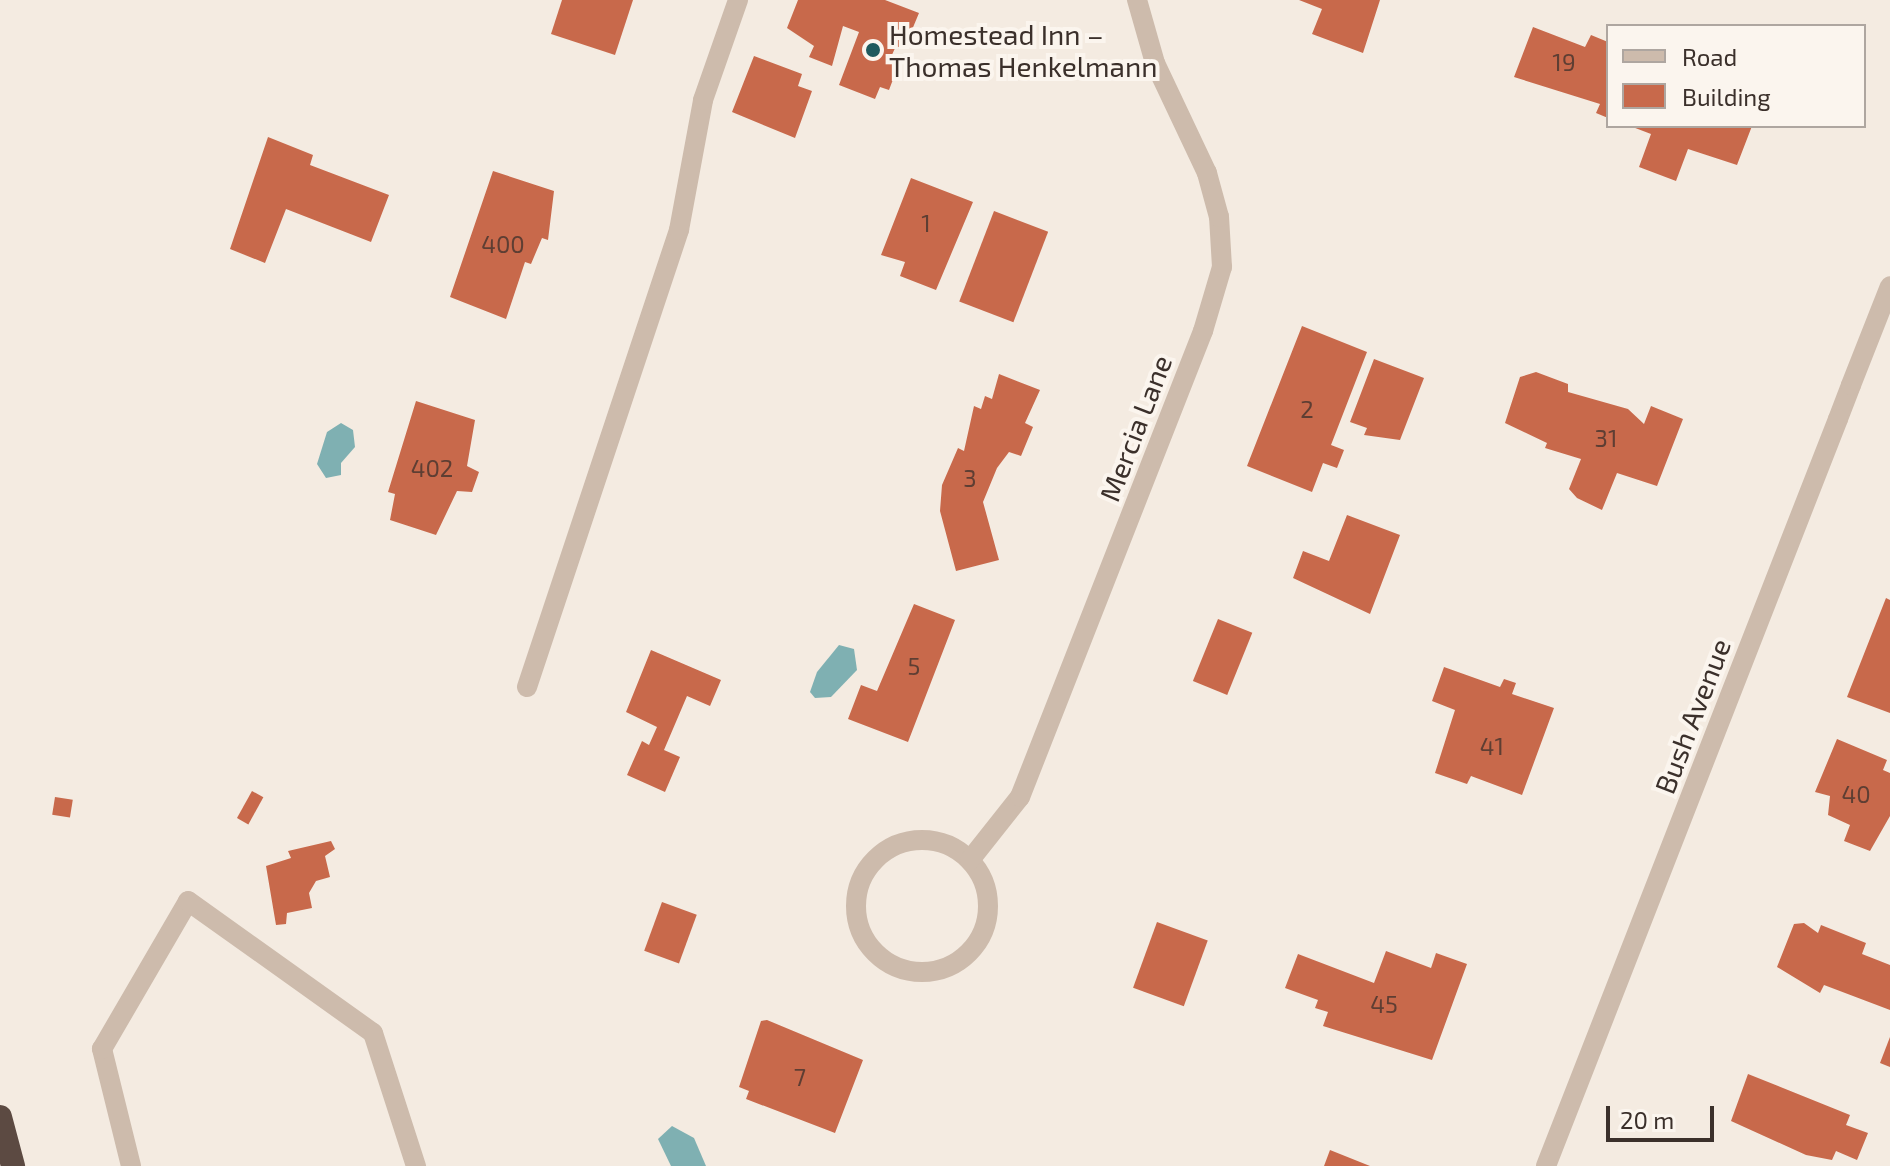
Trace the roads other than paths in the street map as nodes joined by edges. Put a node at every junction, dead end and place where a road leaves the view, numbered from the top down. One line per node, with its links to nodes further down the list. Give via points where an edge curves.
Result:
1 (738, 0): 4 (street, via 703,100 679,230)
2 (1137, 0): 5 (street, Mercia Lane, via 1155,63 1207,173 1219,217 1222,267 1203,331 1020,797)
3 (1890, 286): 10 (street, Bush Avenue)
4 (527, 687)
5 (970, 860): 5 (street, via 948,844 921,839 883,851 862,876 855,897 866,945 908,972 957,963 975,948 989,913 984,880)
6 (0, 1117): 7 (highway)
7 (13, 1166)
8 (131, 1166): 9 (street, via 102,1049 188,901 373,1033)
9 (416, 1166)
10 (1546, 1166)

